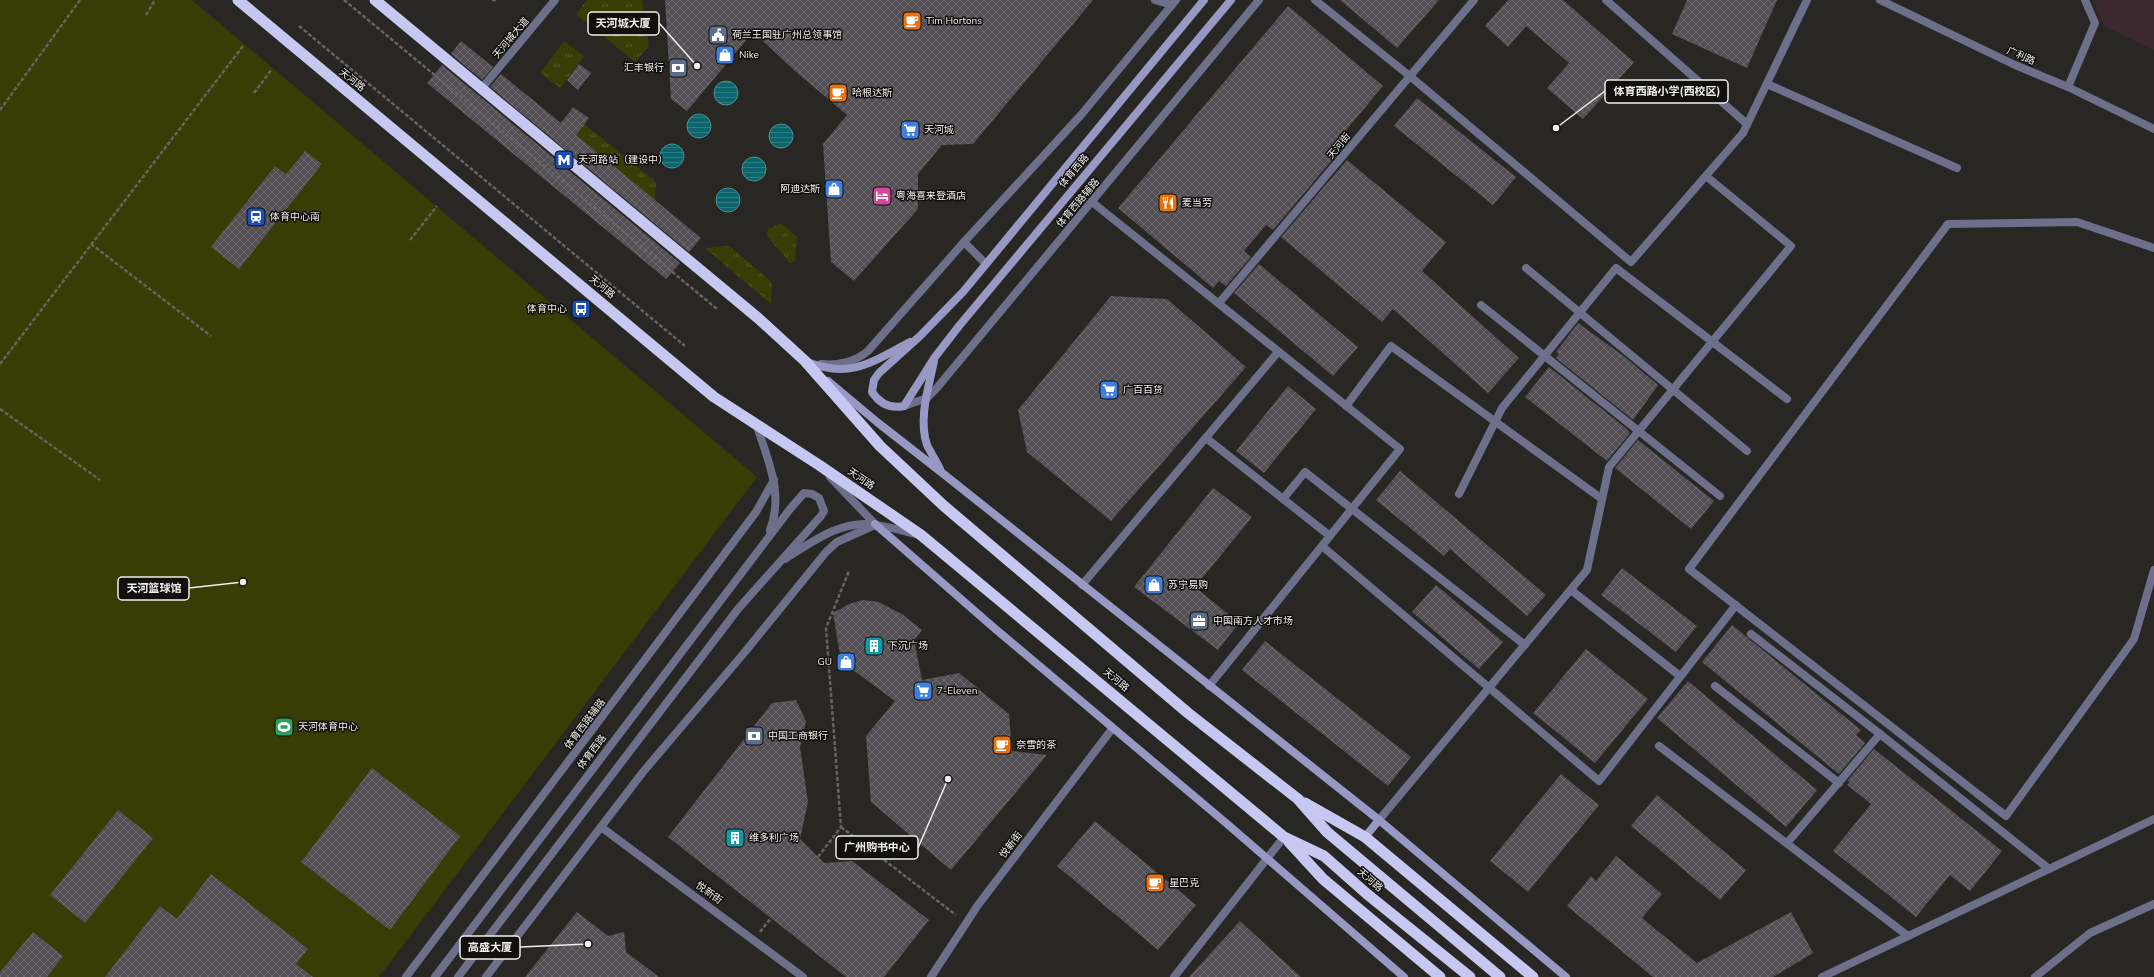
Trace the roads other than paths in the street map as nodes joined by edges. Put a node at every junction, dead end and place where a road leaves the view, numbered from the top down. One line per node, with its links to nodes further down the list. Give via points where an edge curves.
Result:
1 (238, 0): 38 (highway, 天河路, via 675,365 714,397)
2 (375, 0): 18 (highway, 天河路)
3 (555, 0): 18 (street, 天河城大道)
4 (1155, 0): 14 (street)
5 (1204, 0): 26 (main road, 体育西路)
6 (1231, 0): 32 (main road, 体育西路)
7 (1259, 0): 23 (street, 体育西路辅路)
8 (1315, 0): 15 (street)
9 (1474, 0): 15 (street, 天河街)
10 (1606, 0): 19 (street)
11 (1807, 0): 16 (street)
12 (1880, 0): 17 (street, 广利路, via 2015,65)
13 (2085, 0): 17 (street, via 2096,23)
14 (1174, 2): 24 (street, via 1081,115)
15 (1411, 77): 22 (street, via 1631,262); 28 (street, 天河街)
16 (1767, 84): 19 (street); 21 (street)
17 (2068, 87): 20 (street, 广利路)
18 (482, 88): 33 (highway, 天河路, via 718,284)
19 (1747, 124): 22 (street, via 1743,133)
20 (2154, 129)
21 (1957, 168)
22 (1706, 176): 47 (street, via 1791,246 1609,467)
23 (1092, 202): 28 (street); 34 (street, 体育西路辅路)
24 (964, 242): 26 (street); 33 (street, via 861,357 836,364)
25 (2154, 248): 58 (street, via 2077,222 1948,224 1689,569)
26 (986, 264): 30 (main road, 体育西路)
27 (1526, 268): 40 (street)
28 (1219, 303): 31 (street)
29 (1481, 305): 45 (street)
30 (920, 336): 33 (main road, via 858,367 831,369); 36 (main road, via 879,374 872,386 872,392 884,404 889,407)
31 (1278, 352): 37 (street); 39 (street)
32 (935, 357): 34 (main road); 36 (main road, 体育西路)
33 (805, 361): 42 (main road); 68 (highway, 天河路, via 863,429 944,506 1188,712)
34 (927, 398): 36 (street); 42 (main road, via 924,426 927,444)
35 (1786, 399): 44 (street, via 1616,268 1502,408)
36 (904, 406)
37 (1346, 406): 47 (street, via 1391,346); 48 (street, via 1400,450)
38 (757, 426): 41 (highway, 天河路); 43 (street)
39 (1206, 438): 46 (street); 56 (street)
40 (1747, 451)
41 (819, 465): 49 (street); 50 (highway, 天河路)
42 (941, 472): 56 (main road)
43 (774, 480): 52 (street, via 776,504); 79 (street, 体育西路辅路, via 756,512)
44 (1459, 494)
45 (1720, 496)
46 (1283, 499): 48 (street, via 1305,472); 51 (street)
47 (1602, 499): 57 (street, via 1587,570)
48 (1352, 509): 51 (street); 60 (street)
49 (875, 524): 50 (street); 54 (street, via 857,525 832,532); 64 (main road); 71 (street, via 837,542 826,552 666,744)
50 (922, 535): 72 (highway, 天河路)
51 (1330, 536): 53 (street)
52 (766, 540): 54 (street, 体育西路, via 804,493 819,498 824,511 821,516); 80 (street, 体育西路)
53 (1322, 546): 61 (street, via 1599,781); 62 (street)
54 (776, 565): 81 (street, via 738,609)
55 (2154, 570): 58 (street, via 2134,639 2006,816)
56 (1082, 585): 62 (main road)
57 (1571, 590): 60 (street); 61 (street)
58 (1736, 605): 61 (street)
59 (1751, 634): 65 (street)
60 (1525, 645): 70 (street)
61 (1680, 676)
62 (1209, 686): 70 (main road)
63 (1715, 686): 67 (street)
64 (1112, 729): 75 (main road); 84 (street, 悦新街, via 966,923)
65 (1880, 734): 67 (street); 76 (street)
66 (1659, 746): 74 (street)
67 (1839, 783): 74 (street)
68 (1298, 799): 73 (highway); 89 (highway, 天河路, via 1327,832)
69 (2154, 819): 76 (street)
70 (1379, 820): 73 (main road); 91 (main road)
71 (601, 827): 82 (street); 83 (street, 悦新街)
72 (1284, 837): 75 (street); 87 (highway, via 1323,878); 88 (highway, 天河路, via 1324,856)
73 (1365, 837): 90 (highway)
74 (1788, 842): 78 (street)
75 (1266, 858): 85 (street); 86 (main road)
76 (2049, 869): 78 (street)
77 (2154, 904): 93 (street, via 2090,933)
78 (1908, 936): 92 (street)
79 (406, 977)
80 (435, 977)
81 (458, 977)
82 (486, 977)
83 (803, 977)
84 (932, 977)
85 (1174, 977)
86 (1404, 977)
87 (1440, 977)
88 (1470, 977)
89 (1500, 977)
90 (1533, 977)
91 (1566, 977)
92 (1822, 977)
93 (2035, 977)

